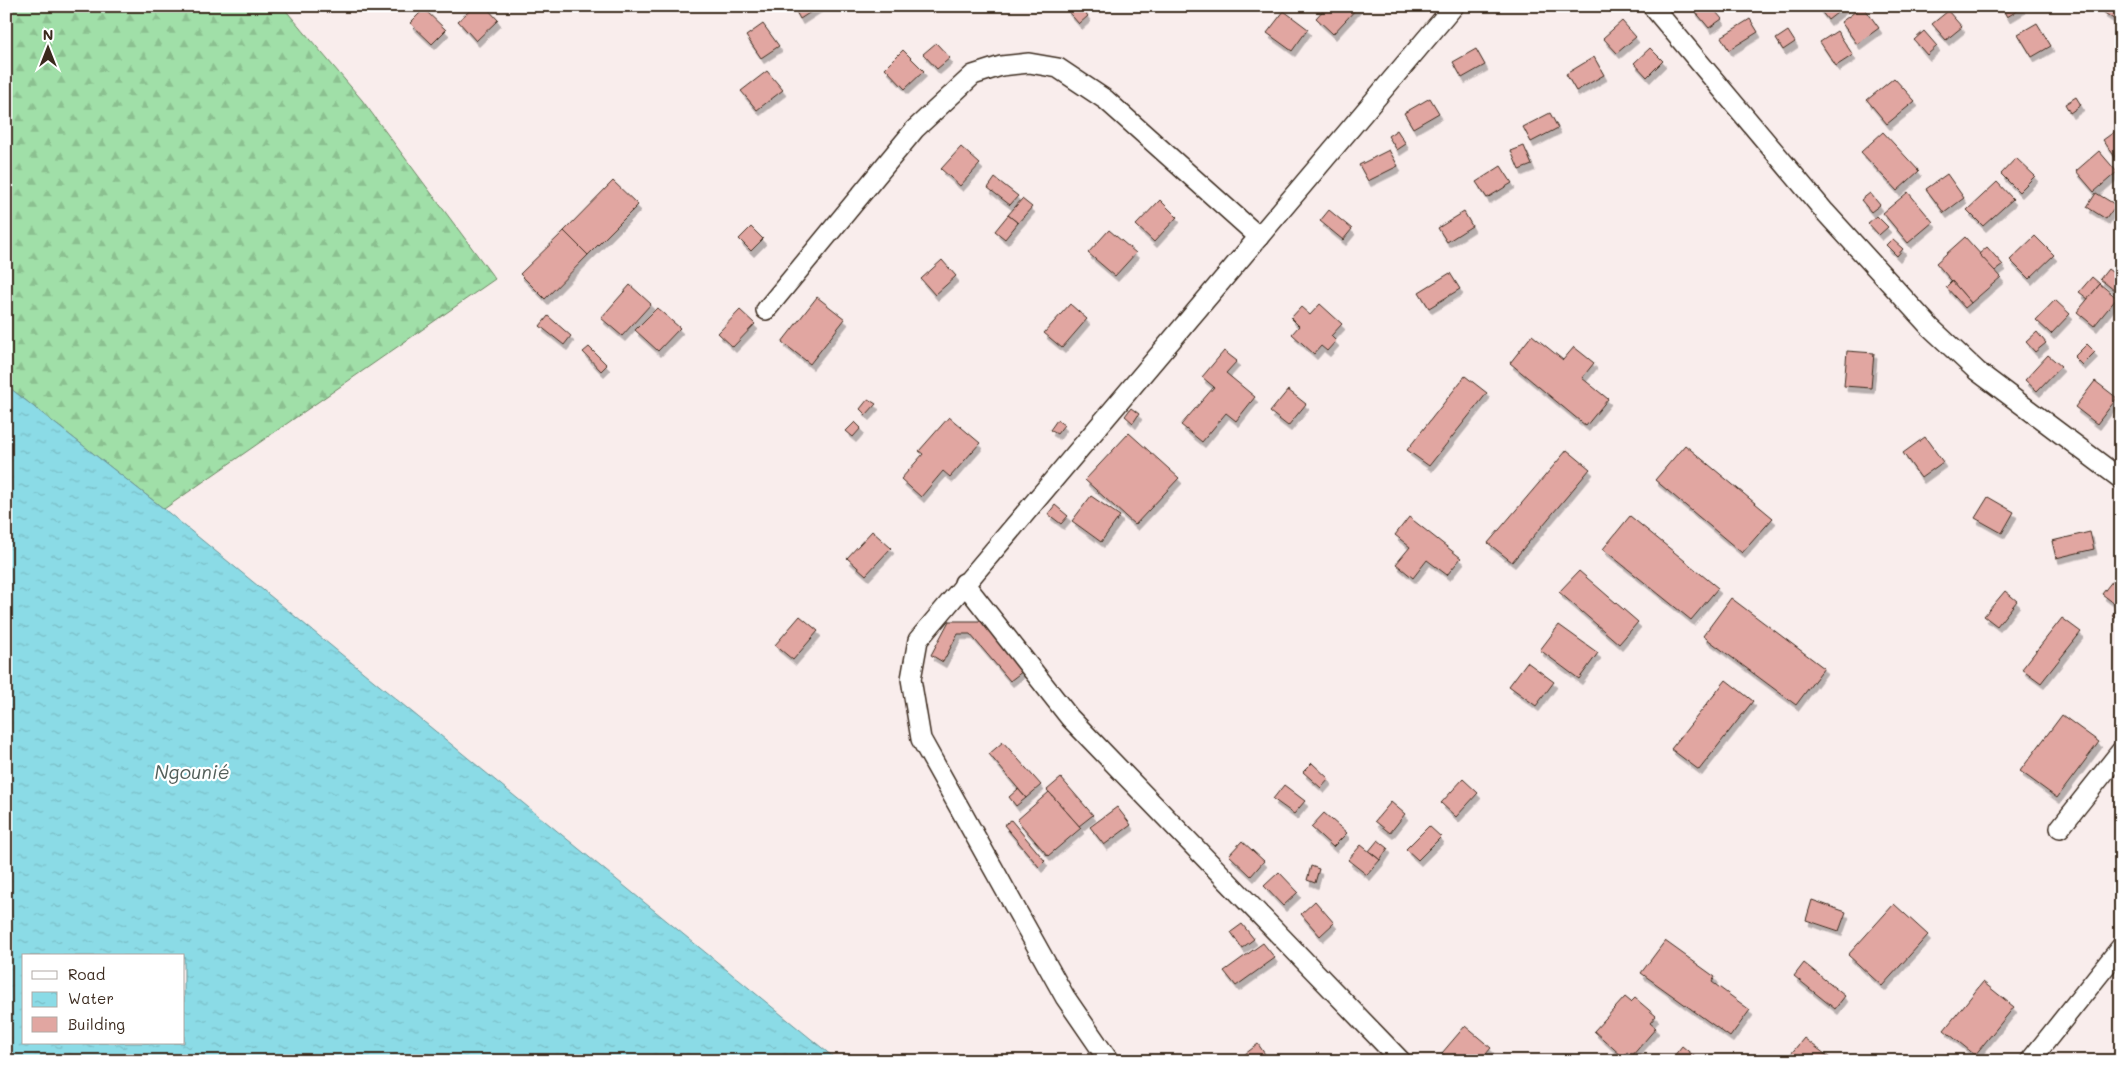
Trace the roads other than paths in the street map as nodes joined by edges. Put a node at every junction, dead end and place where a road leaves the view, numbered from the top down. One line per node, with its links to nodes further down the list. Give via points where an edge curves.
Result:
1 (1454, 6): 3 (street)
2 (1652, 6): 5 (street, via 1825,212 1930,328 1977,371)
3 (1260, 237): 4 (street, via 1106,100 1058,68 1029,62 973,74 915,129); 6 (street)
4 (766, 310)
5 (2121, 479)
6 (964, 583): 10 (street, via 918,640 911,679 921,739 1065,997); 11 (street, via 1070,718)
7 (2121, 751): 8 (street)
8 (2060, 828)
9 (2121, 947): 12 (street)
10 (1109, 1061)
11 (1401, 1061)
12 (2030, 1061)

